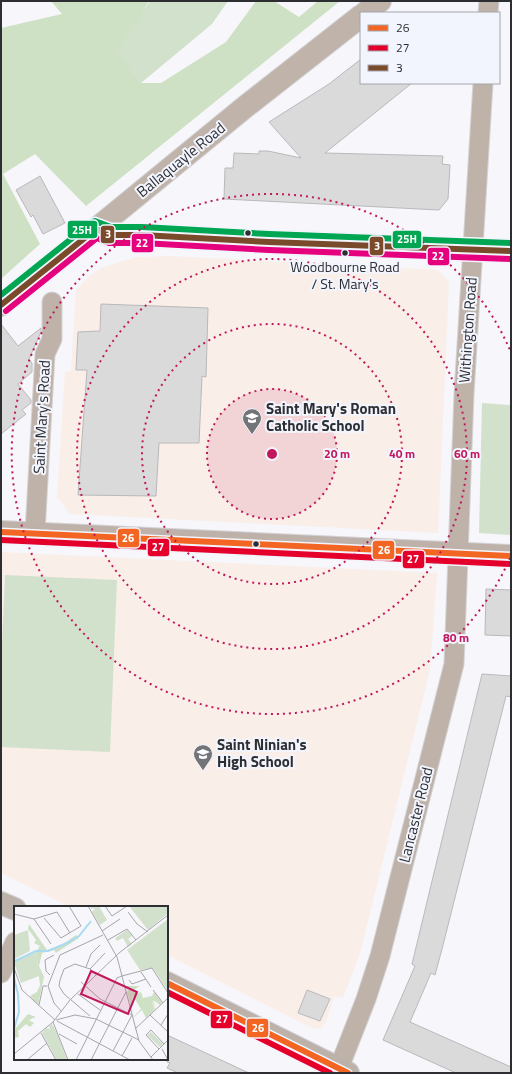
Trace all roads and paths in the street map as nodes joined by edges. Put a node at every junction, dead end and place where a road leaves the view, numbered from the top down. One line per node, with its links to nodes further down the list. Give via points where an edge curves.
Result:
1 (380, 1): 3 (main road)
2 (489, 1): 4 (street)
3 (366, 12)
4 (488, 12)
5 (360, 17): 7 (main road, Ballaquayle Road)
6 (483, 84): 8 (street, Withington Road)
7 (96, 229): 8 (main road, via 109,235); 11 (main road, Ballaquayle Road)
8 (473, 250): 9 (main road); 14 (street, Withington Road, via 464,394)
9 (511, 251)
10 (52, 302): 13 (street, Saint Mary's Road, via 52,339 45,354)
11 (1, 304)
12 (1, 532): 13 (main road)
13 (35, 534): 14 (main road)
14 (459, 554): 15 (main road); 21 (street, Lancaster Road, via 454,664 380,956)
15 (511, 556)
16 (1, 904): 17 (highway)
17 (14, 909)
18 (14, 944): 19 (street)
19 (1, 973)
20 (168, 984): 21 (highway)
21 (341, 1072)

